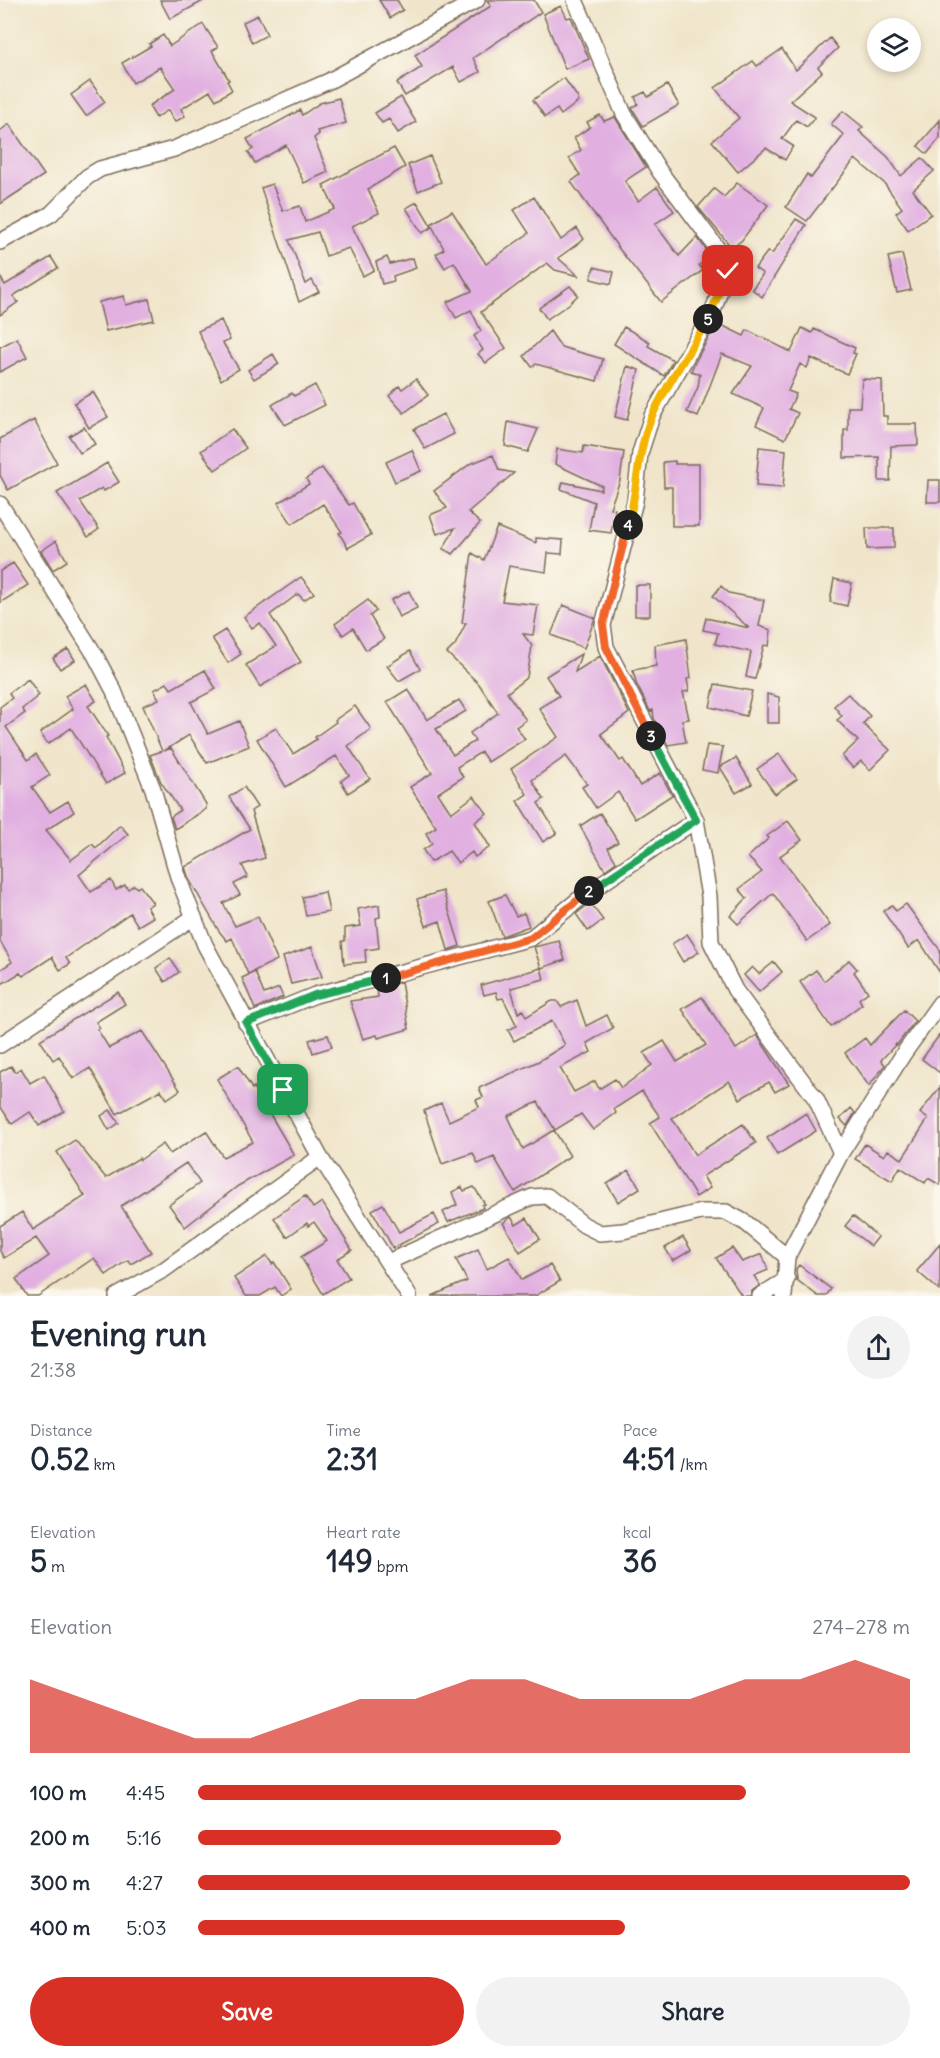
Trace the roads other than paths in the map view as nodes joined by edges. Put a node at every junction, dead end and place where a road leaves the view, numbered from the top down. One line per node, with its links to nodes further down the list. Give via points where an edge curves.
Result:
1 (477, 0): 3 (street, via 349,71 278,105 174,149 100,169 51,214)
2 (575, 0): 5 (street, via 629,122 660,172 729,264 712,311 652,416 640,453 635,501 603,625 606,647)
3 (0, 242)
4 (0, 504): 6 (street, via 114,691 153,789)
5 (696, 820): 8 (street, via 583,896 531,938 315,995); 10 (street, via 709,896 711,942 735,990 816,1099)
6 (194, 917): 8 (street); 9 (street)
7 (940, 1003): 10 (street)
8 (246, 1023): 11 (street)
9 (0, 1045)
10 (841, 1153): 12 (street)
11 (320, 1157): 13 (street); 15 (street, via 165,1269)
12 (787, 1257): 13 (street, via 746,1222 726,1212 701,1212 600,1233 548,1196 532,1197); 14 (street)
13 (388, 1262): 16 (street)
14 (787, 1279): 17 (street); 18 (street)
15 (117, 1296)
16 (409, 1296)
17 (760, 1296)
18 (784, 1296)

